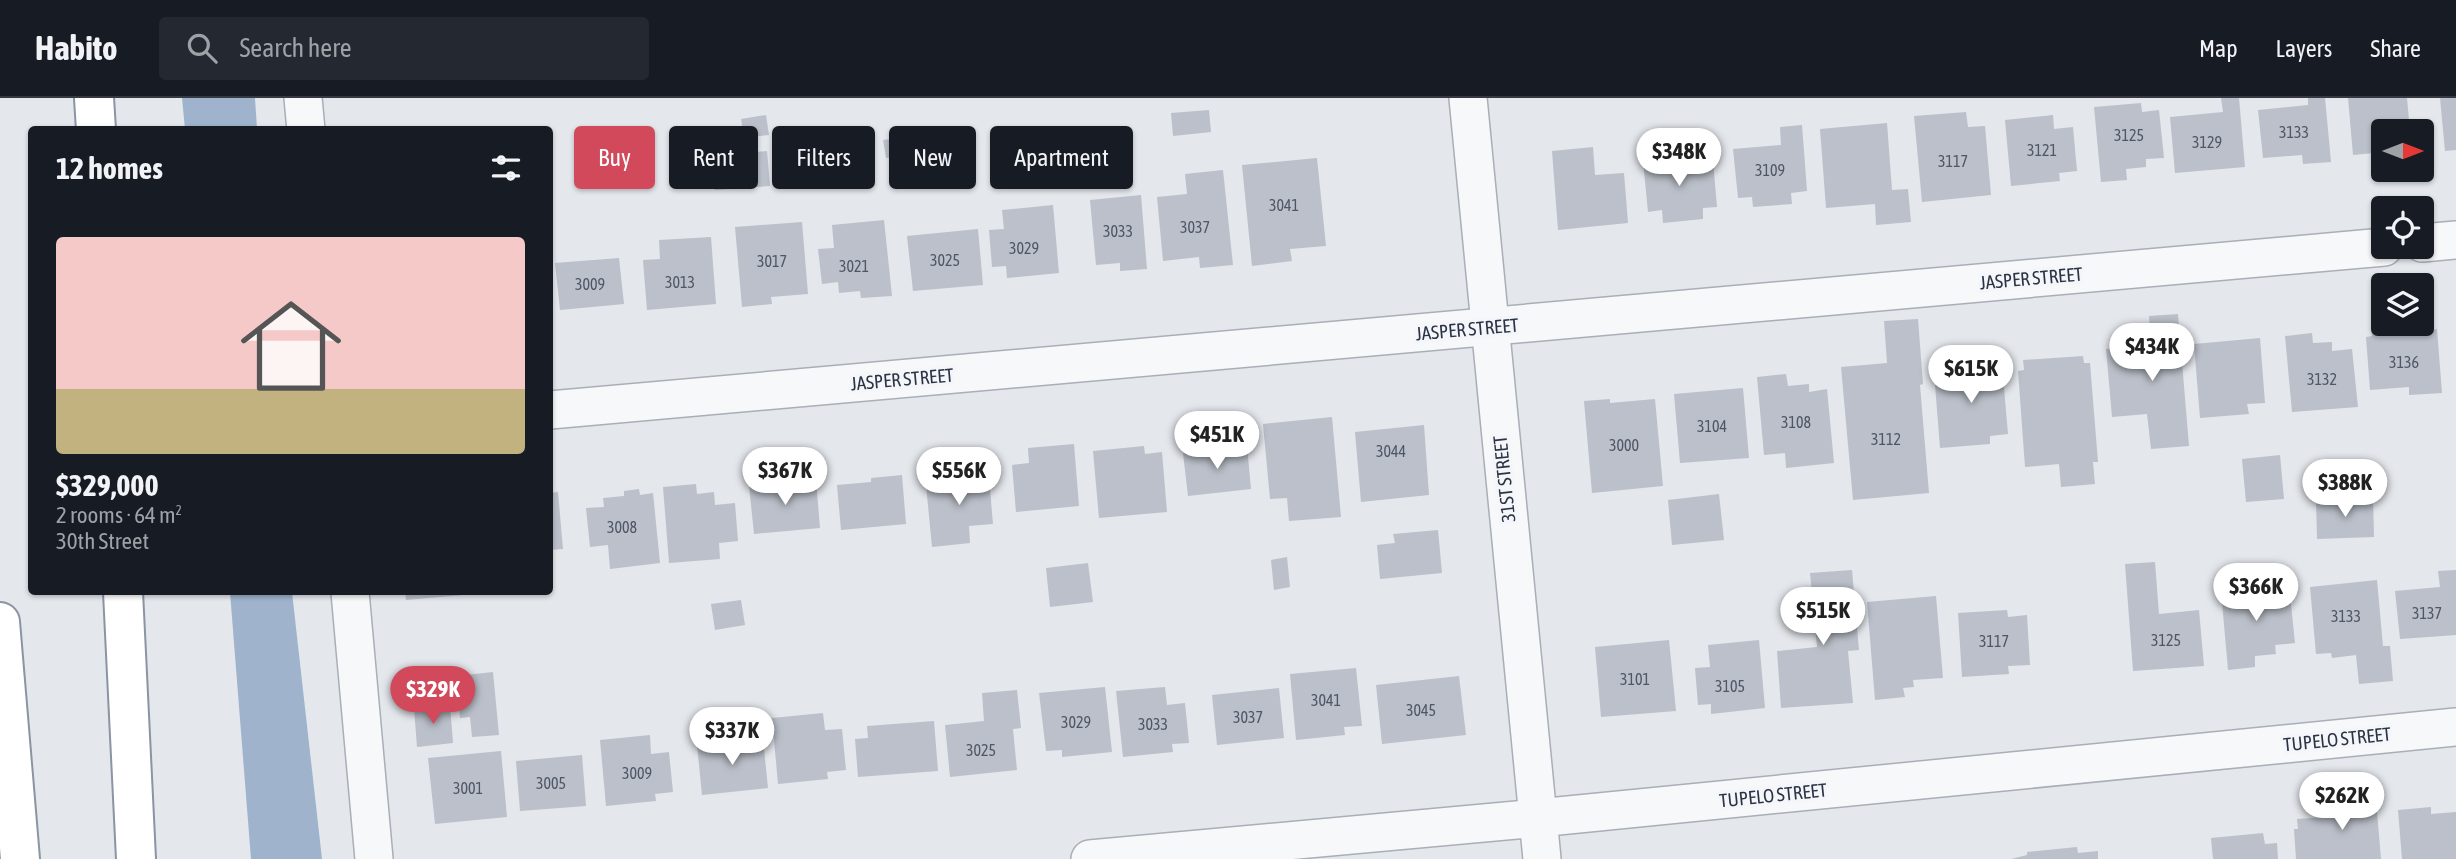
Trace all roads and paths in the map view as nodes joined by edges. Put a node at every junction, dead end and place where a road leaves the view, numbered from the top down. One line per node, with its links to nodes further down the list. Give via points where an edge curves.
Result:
1 (94, 98): 4 (highway)
2 (303, 98): 5 (street)
3 (1468, 98): 9 (street, 31ST STREET)
4 (96, 126)
5 (306, 126)
6 (2456, 240): 7 (street)
7 (2434, 242)
8 (2371, 248): 9 (street, JASPER STREET)
9 (1489, 327): 10 (street, JASPER STREET); 15 (street, 31ST STREET)
10 (553, 410)
11 (123, 595): 17 (highway)
12 (350, 595): 18 (street)
13 (0, 622): 16 (highway)
14 (2456, 727): 15 (street, TUPELO STREET)
15 (1538, 818): 19 (street, TUPELO STREET); 20 (street, 31ST STREET)
16 (20, 859)
17 (136, 859)
18 (374, 859)
19 (1090, 859)
20 (1542, 859)

